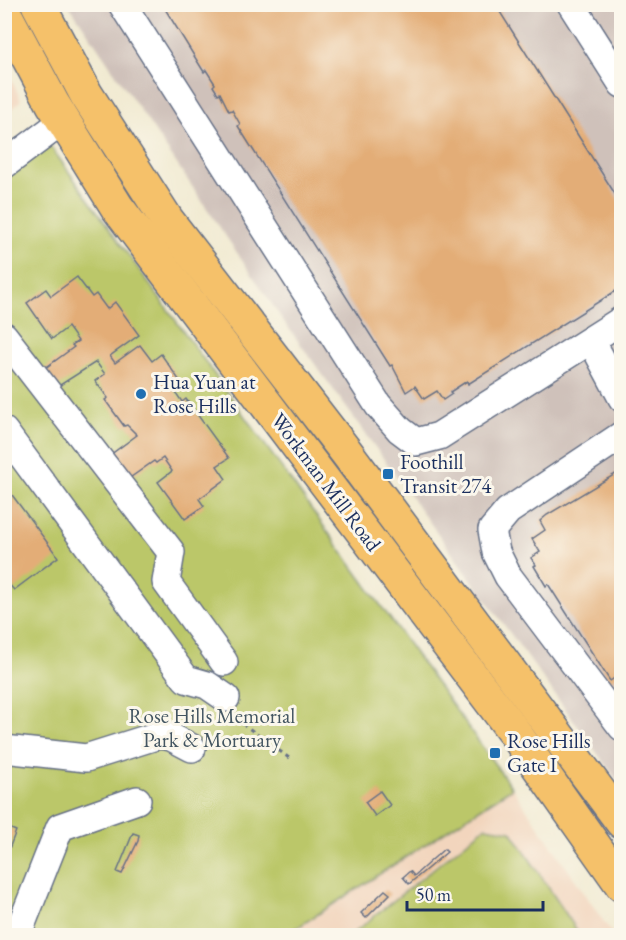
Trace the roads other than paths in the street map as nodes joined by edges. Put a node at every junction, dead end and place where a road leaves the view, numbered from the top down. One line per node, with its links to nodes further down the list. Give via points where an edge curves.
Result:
1 (38, 4): 9 (main road, Workman Mill Road, via 86,94)
2 (122, 4): 12 (lane, via 378,405 399,430 416,442 439,436)
3 (571, 4): 5 (lane)
4 (4, 12): 6 (main road, Workman Mill Road)
5 (621, 84)
6 (58, 112): 7 (lane); 8 (lane); 9 (main road, via 66,101 77,108 134,192); 23 (main road, Workman Mill Road, via 117,207 512,729)
7 (4, 158)
8 (4, 165)
9 (167, 220): 22 (main road, Workman Mill Road, via 347,453)
10 (621, 320): 12 (lane)
11 (4, 336): 16 (lane, via 171,552 166,582)
12 (591, 340): 13 (lane)
13 (619, 389)
14 (621, 435): 18 (lane, via 508,511 492,530 496,552 508,576)
15 (9, 437): 17 (lane, via 186,679)
16 (224, 662)
17 (220, 699)
18 (621, 727)
19 (192, 748): 20 (lane, via 159,735 86,758)
20 (4, 749)
21 (137, 800): 24 (lane, via 60,827)
22 (621, 822)
23 (621, 885)
24 (18, 936)

